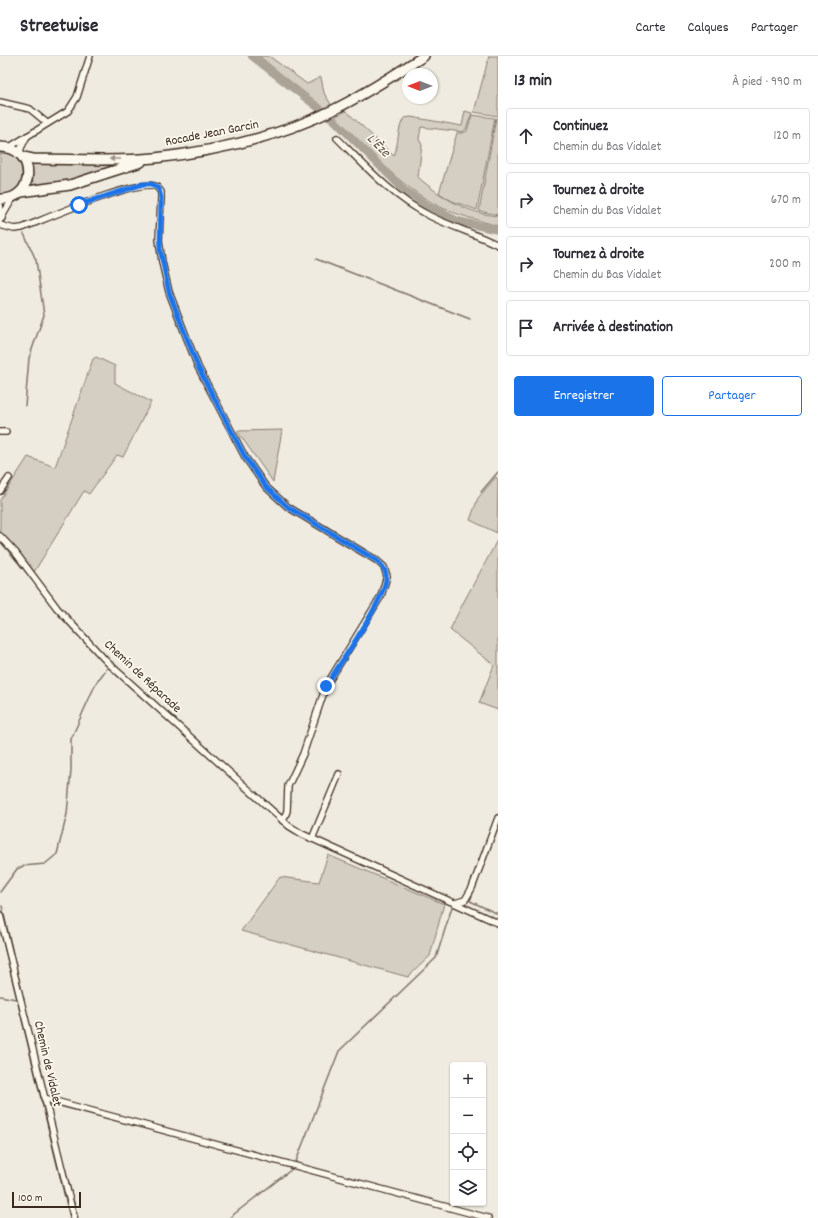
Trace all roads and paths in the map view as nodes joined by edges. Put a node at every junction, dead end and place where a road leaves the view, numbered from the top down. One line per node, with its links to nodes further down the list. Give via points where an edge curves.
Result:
1 (90, 56): 4 (street, via 77,97 66,112)
2 (424, 56): 9 (main road, Rocade Jean Garcin, via 352,100 277,133 224,147)
3 (0, 102): 4 (street, via 30,109)
4 (47, 123): 5 (street)
5 (27, 135): 7 (street); 8 (street, via 21,148)
6 (337, 138): 15 (street, via 388,189 402,199 430,216)
7 (3, 146): 8 (main road)
8 (22, 155): 9 (main road, Rocade Jean Garcin, one-way to 8, via 33,159); 10 (main road, via 28,171 25,186)
9 (154, 158): 10 (main road, Rocade Jean Garcin, via 70,185)
10 (17, 194): 11 (main road, Rocade Jean Garcin); 13 (street)
11 (0, 199)
12 (0, 205): 13 (street)
13 (1, 219)
14 (0, 224): 21 (street, via 14,229 22,228 128,189 148,184 157,186 161,198 160,249 169,292 198,367 245,457 266,487 288,507 384,567 387,576 381,596 326,686 303,754 288,786 288,811)
15 (498, 245)
16 (9, 478): 17 (street)
17 (0, 491)
18 (0, 536): 21 (street, Chemin de Réparade, via 57,608 107,662)
19 (339, 774): 22 (street)
20 (498, 818): 23 (street, via 472,888 465,900)
21 (283, 820): 22 (street, Chemin de Réparade)
22 (312, 839): 23 (street, Chemin de Réparade)
23 (456, 903): 25 (street, Chemin de Réparade)
24 (0, 915): 26 (street, Chemin de Vidalet)
25 (498, 922)
26 (44, 1098): 27 (street, Chemin de Vidalet); 28 (street)
27 (74, 1218)
28 (488, 1218)

